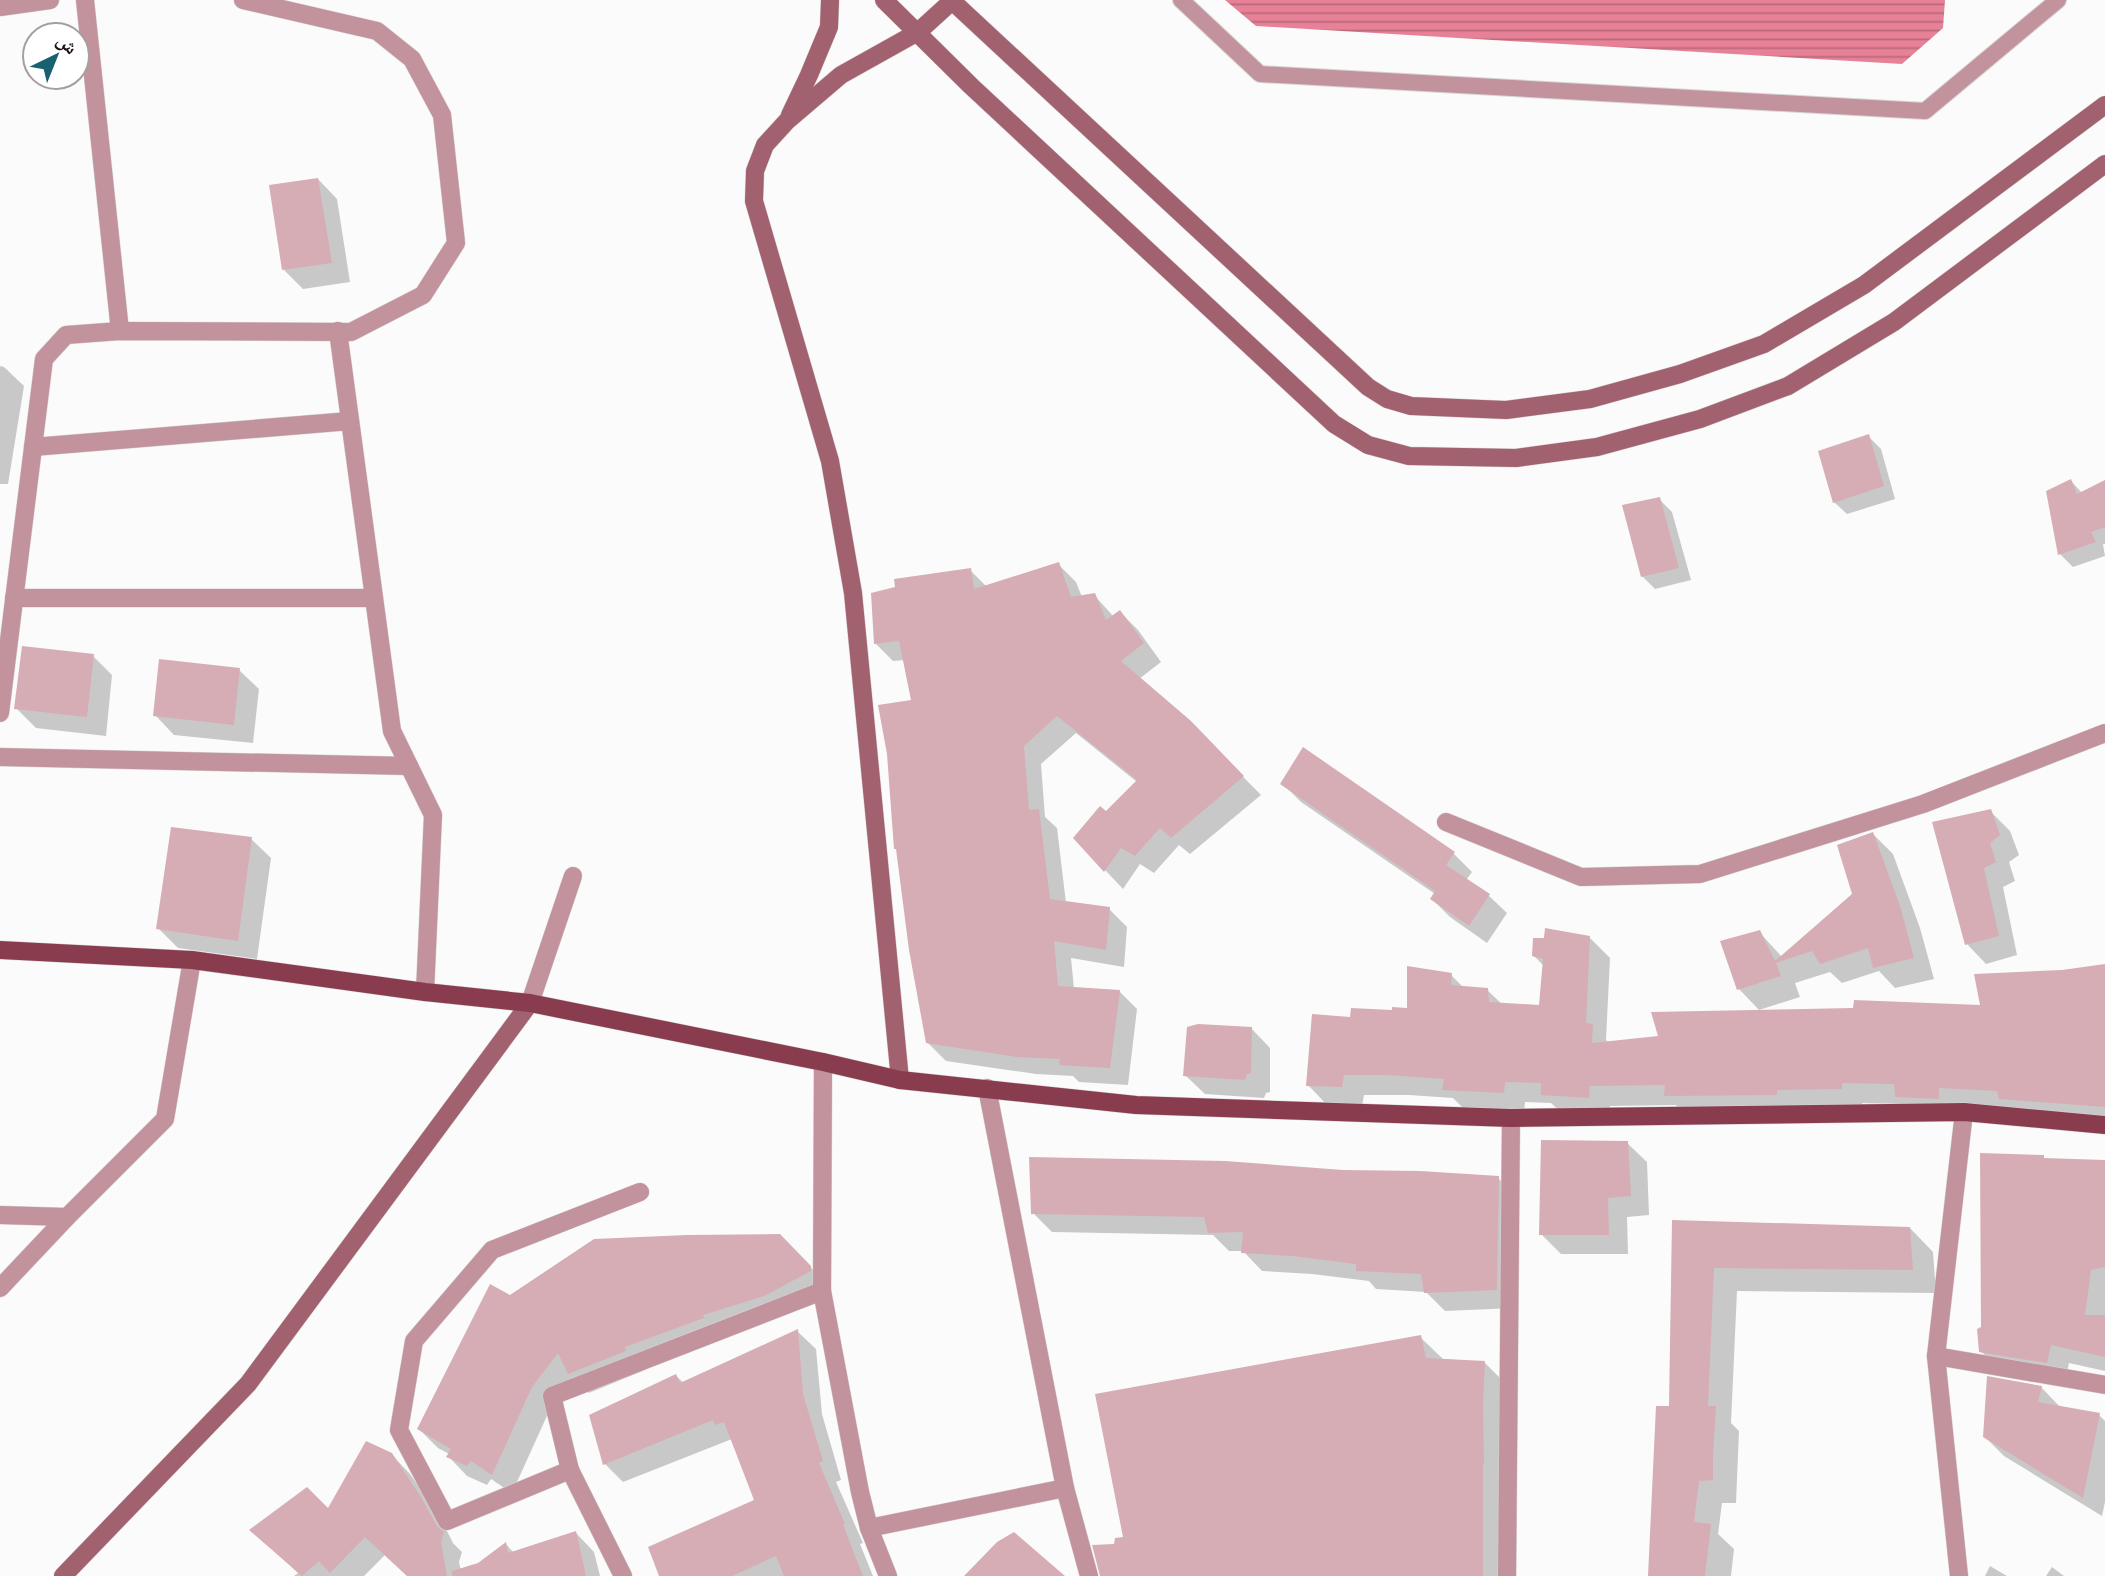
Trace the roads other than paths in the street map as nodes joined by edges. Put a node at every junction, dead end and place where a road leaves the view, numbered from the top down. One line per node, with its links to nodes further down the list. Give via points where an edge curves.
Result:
1 (50, 0): 9 (street)
2 (85, 0): 14 (street)
3 (243, 0): 15 (street, via 377,32 412,59 442,115 456,243 424,295 351,332)
4 (830, 0): 12 (street, via 830,27)
5 (884, 0): 10 (street)
6 (1181, 0): 7 (lane, via 1260,74 1925,111)
7 (2058, 0)
8 (951, 1): 10 (street); 11 (street, via 1368,387 1410,406 1506,410 1590,399 1764,344 1864,285)
9 (0, 6)
10 (918, 32): 12 (street, via 841,75); 13 (street, via 1334,424 1368,445 1409,456 1516,458 1597,447 1700,419 1788,386 1894,322)
11 (2105, 105)
12 (787, 121): 31 (street, via 765,145 755,171 754,201 830,461 853,593)
13 (2105, 164)
14 (120, 331): 15 (street); 17 (street, via 66,335 44,359)
15 (338, 331): 16 (street)
16 (350, 421): 17 (street); 19 (street)
17 (33, 447): 18 (street)
18 (14, 598): 19 (street); 20 (street)
19 (374, 598): 23 (street, via 392,731)
20 (0, 713)
21 (2105, 733): 24 (street, via 1923,804 1700,874 1581,877)
22 (0, 757): 23 (street)
23 (409, 766): 28 (street, via 433,815)
24 (1446, 822)
25 (572, 876): 29 (street)
26 (0, 950): 27 (main road)
27 (191, 960): 28 (main road); 38 (street, via 165,1119)
28 (425, 992): 29 (main road)
29 (530, 1003): 30 (main road); 46 (street, via 248,1384)
30 (823, 1062): 31 (main road); 40 (street)
31 (900, 1080): 32 (main road)
32 (987, 1088): 34 (main road, via 1136,1105); 44 (street)
33 (1964, 1112): 34 (main road); 35 (main road); 41 (street)
34 (1511, 1118): 50 (street)
35 (2105, 1125)
36 (640, 1192): 43 (street, via 492,1250 414,1341 400,1430 447,1521)
37 (0, 1215): 38 (street)
38 (67, 1217): 39 (street)
39 (0, 1288)
40 (822, 1291): 43 (street, via 552,1396); 45 (street)
41 (1936, 1356): 42 (street); 51 (street)
42 (2105, 1385)
43 (570, 1470): 47 (street)
44 (1065, 1488): 45 (street); 49 (street)
45 (869, 1528): 48 (street)
46 (63, 1576)
47 (623, 1576)
48 (888, 1576)
49 (1089, 1576)
50 (1507, 1576)
51 (1959, 1576)

